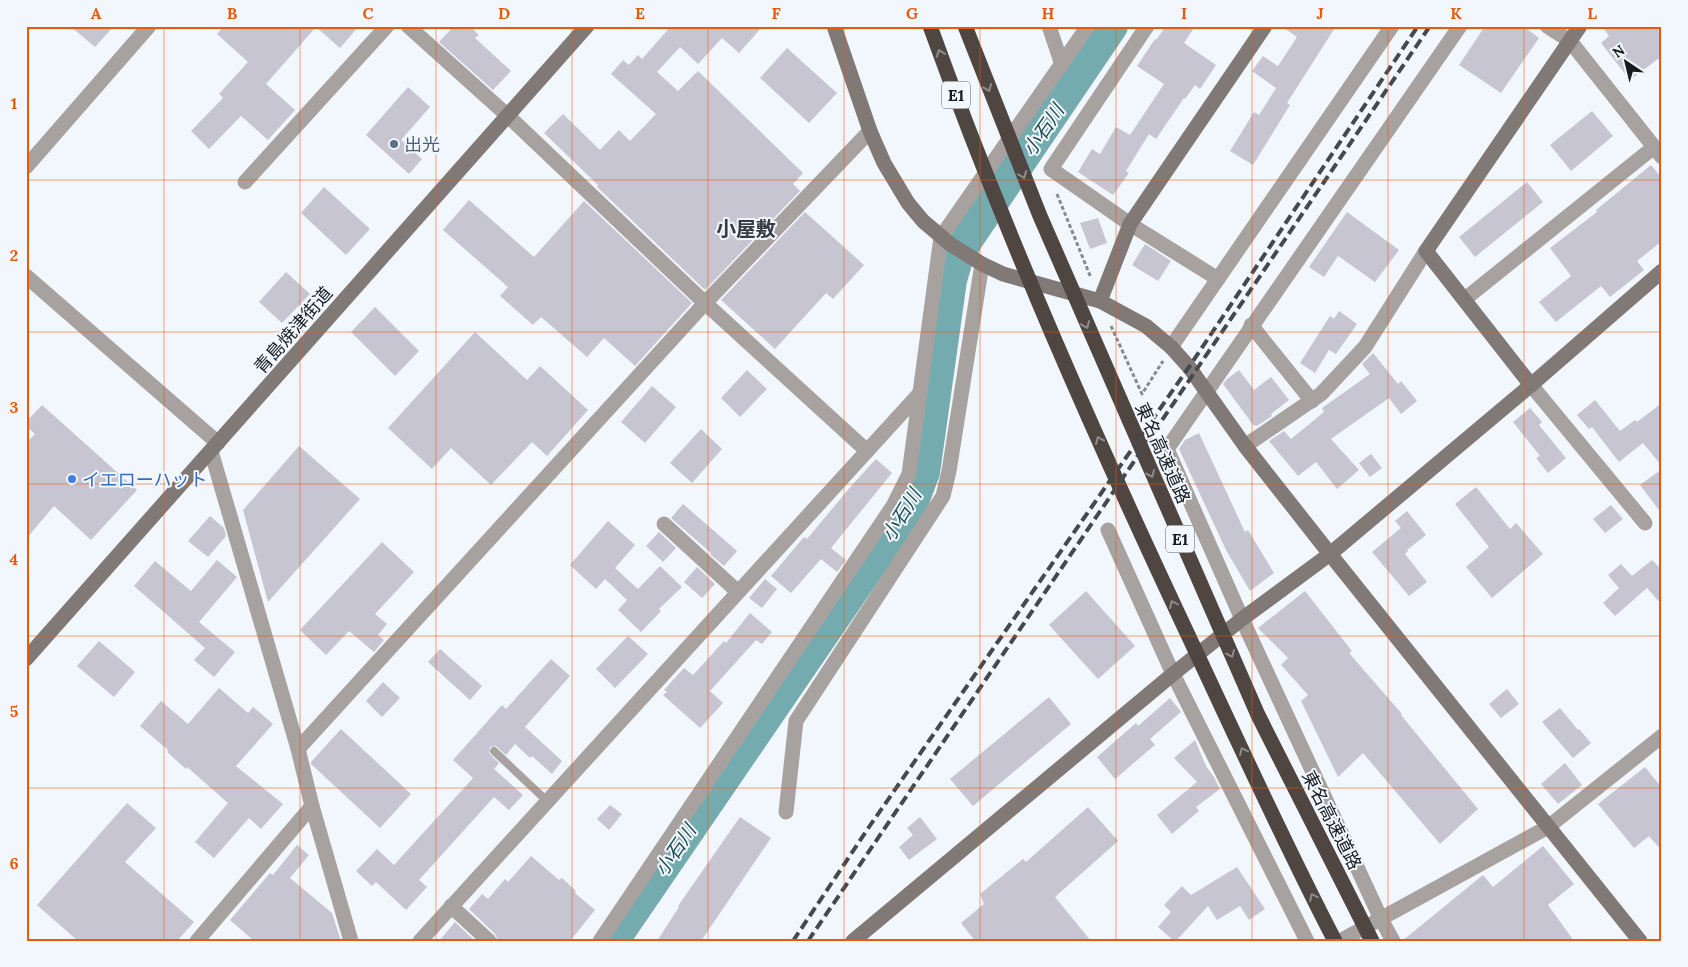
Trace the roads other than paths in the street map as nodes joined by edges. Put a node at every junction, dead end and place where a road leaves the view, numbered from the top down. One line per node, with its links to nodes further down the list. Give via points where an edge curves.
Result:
1 (149, 26): 21 (street)
2 (387, 26): 22 (street)
3 (408, 26): 18 (street)
4 (587, 26): 18 (street, 青島焼津街道)
5 (834, 26): 19 (street)
6 (930, 26): 66 (highway, E1, one-way to 6, via 1138,530 1061,355)
7 (965, 26): 68 (highway, 東名高速道路 / E1, one-way to 68, via 1093,341 1258,715)
8 (1049, 26): 17 (street)
9 (1088, 26): 17 (street)
10 (1147, 26): 23 (street, via 1051,169)
11 (1265, 26): 23 (street)
12 (1392, 26): 29 (street)
13 (1460, 26): 33 (street)
14 (1547, 26): 16 (street)
15 (1580, 26): 16 (street)
16 (1570, 41): 20 (street); 25 (street)
17 (1062, 64): 24 (street)
18 (508, 116): 32 (street); 40 (street, 青島焼津街道)
19 (870, 131): 24 (street, via 884,163 908,203); 32 (street)
20 (1658, 152): 30 (street)
21 (26, 167)
22 (245, 182)
23 (1130, 224): 29 (street); 31 (street)
24 (945, 241): 26 (street); 37 (street, via 935,270)
25 (1426, 251): 30 (street); 38 (street, via 1365,348)
26 (982, 264): 31 (street, via 1002,274); 55 (street, via 943,496 796,721)
27 (1662, 271): 35 (street)
28 (26, 276): 40 (street)
29 (1218, 279): 34 (street)
30 (1465, 299): 35 (street)
31 (1100, 301): 34 (street, via 1146,326)
32 (705, 303): 41 (street); 51 (street)
33 (1251, 325): 36 (street); 38 (street)
34 (1171, 347): 36 (street)
35 (1532, 385): 42 (street); 45 (street)
36 (1206, 391): 39 (street); 47 (street, via 1167,449)
37 (920, 393): 41 (street); 63 (street, via 909,474 893,506)
38 (1312, 401): 39 (street)
39 (1245, 446): 45 (street)
40 (215, 447): 48 (street, 青島焼津街道); 51 (street)
41 (867, 451): 46 (street)
42 (1645, 523)
43 (664, 524): 46 (street)
44 (1108, 530): 49 (street)
45 (1330, 554): 47 (street); 56 (street)
46 (738, 592): 53 (street)
47 (1242, 619): 49 (street); 58 (street)
48 (26, 659)
49 (1173, 674): 64 (street); 65 (street)
50 (1662, 736): 56 (street)
51 (298, 749): 54 (street)
52 (494, 751): 53 (lane)
53 (547, 801): 57 (street)
54 (312, 806): 59 (street); 60 (street)
55 (786, 812)
56 (1548, 827): 58 (street); 70 (street)
57 (451, 906): 61 (street); 62 (street)
58 (1381, 920): 67 (street); 69 (street)
59 (197, 941)
60 (351, 941)
61 (420, 941)
62 (489, 941)
63 (600, 941)
64 (852, 941)
65 (1307, 941)
66 (1336, 941)
67 (1340, 941)
68 (1372, 941)
69 (1393, 941)
70 (1640, 941)

